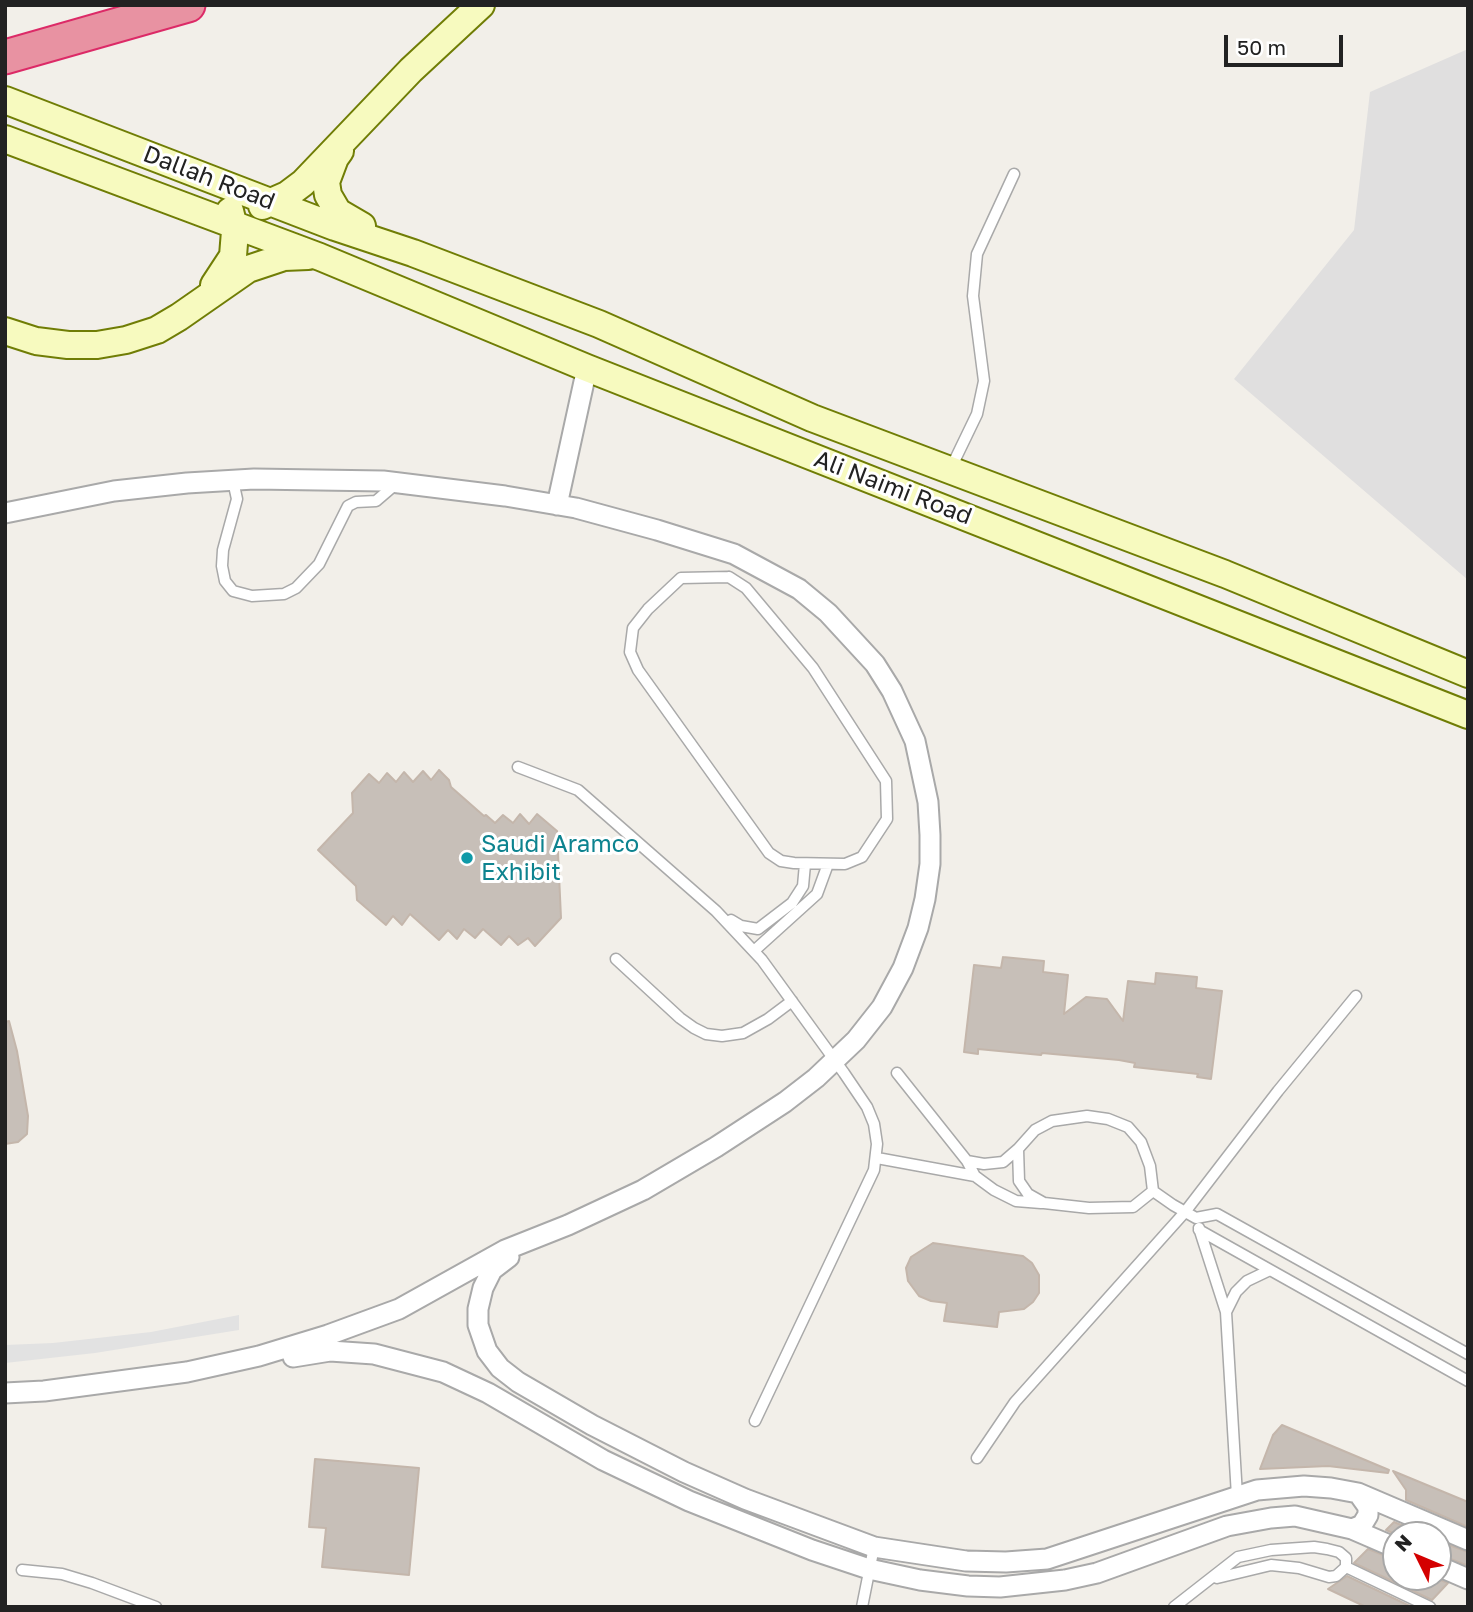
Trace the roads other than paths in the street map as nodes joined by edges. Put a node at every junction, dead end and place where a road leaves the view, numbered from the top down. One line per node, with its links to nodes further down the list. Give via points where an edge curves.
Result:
1 (188, 5): 3 (highway)
2 (481, 5): 5 (main road)
3 (5, 57)
4 (5, 100): 7 (main road, Dallah Road)
5 (376, 106): 9 (main road, via 303,183); 11 (main road, via 335,158 326,182 328,195 332,205 349,219)
6 (6, 139): 10 (main road, Dallah Road)
7 (196, 173): 9 (main road, Dallah Road); 10 (main road, via 215,187)
8 (1014, 174): 16 (lane, via 977,254 973,296 984,382 977,415)
9 (272, 202): 10 (main road); 11 (main road, Dallah Road)
10 (231, 215): 12 (main road, Dallah Road); 13 (main road, via 235,245 226,270)
11 (413, 253): 16 (main road, Ali Naimi Road, via 599,324 811,418)
12 (320, 257): 13 (main road, via 284,257 248,269); 15 (main road, Ali Naimi Road)
13 (179, 317): 14 (main road, via 126,341 97,345 36,341)
14 (5, 331)
15 (587, 368): 19 (street); 22 (main road, Ali Naimi Road)
16 (950, 470): 21 (main road, Ali Naimi Road, via 1225,574)
17 (233, 481): 18 (street); 18 (lane, via 237,499 222,566 233,591 252,596 296,589 318,564 348,506 376,501); 20 (street, via 114,491)
18 (397, 483): 19 (street)
19 (557, 505): 31 (street, via 670,534 766,569 828,613 875,664 892,691 915,741 929,802 930,864 925,900 903,968 882,1007)
20 (5, 513)
21 (1468, 674)
22 (1468, 715)
23 (519, 767): 26 (lane, via 578,790)
24 (805, 863): 25 (lane); 25 (lane, via 781,861 769,853 638,670 630,652 633,628 681,578 729,577 746,588 813,668 886,781 887,819 862,857); 26 (lane, via 803,886 792,903 758,929 741,926)
25 (828, 864): 27 (lane, via 817,894)
26 (716, 911): 27 (lane)
27 (755, 950): 30 (lane)
28 (616, 959): 30 (lane, via 680,1018 706,1034 743,1033)
29 (1356, 996): 39 (lane)
30 (792, 1001): 31 (lane)
31 (835, 1061): 34 (lane, via 867,1107 874,1124); 42 (street, via 785,1102 643,1190)
32 (897, 1073): 35 (lane)
33 (1018, 1149): 35 (lane, via 1003,1162); 37 (lane, via 1035,1130 1052,1121 1087,1116 1108,1119 1128,1127 1141,1142); 38 (lane, via 1018,1181)
34 (877, 1158): 36 (lane); 49 (lane)
35 (967, 1161): 36 (lane)
36 (975, 1176): 38 (lane, via 1016,1200)
37 (1153, 1191): 38 (lane, via 1133,1207); 39 (lane)
38 (1044, 1203)
39 (1185, 1212): 40 (lane); 50 (lane, via 1041,1371)
40 (1196, 1218): 41 (lane); 45 (lane, via 1217,1214)
41 (1199, 1230): 43 (lane); 44 (lane)
42 (538, 1236): 46 (street, via 399,1309); 56 (street, via 492,1270 483,1288 478,1325 486,1351 499,1368 581,1419 684,1472)
43 (1270, 1270): 44 (lane, via 1247,1281); 47 (lane)
44 (1226, 1312): 52 (lane)
45 (1468, 1354)
46 (240, 1360): 48 (street, via 126,1382); 58 (street, via 355,1352 443,1373 660,1488 743,1525)
47 (1468, 1381)
48 (5, 1393)
49 (755, 1421)
50 (977, 1458)
51 (1358, 1493): 52 (street, via 1304,1486); 53 (street, via 1368,1515); 54 (street)
52 (1237, 1496): 56 (street, via 1047,1559 966,1561)
53 (1352, 1530): 55 (street); 58 (street, via 1295,1516 1271,1518 1227,1526 1097,1573 1000,1587 932,1582)
54 (1468, 1541)
55 (1382, 1542)
56 (874, 1546): 58 (lane)
57 (1346, 1567): 60 (lane, via 1329,1577 1271,1565); 60 (lane, via 1346,1558 1339,1552 1314,1546 1271,1550 1238,1558); 64 (lane)
58 (869, 1569): 62 (lane)
59 (22, 1570): 61 (lane, via 62,1574)
60 (1209, 1580): 63 (lane)
61 (156, 1607)
62 (862, 1607)
63 (1174, 1607)
64 (1430, 1607)

